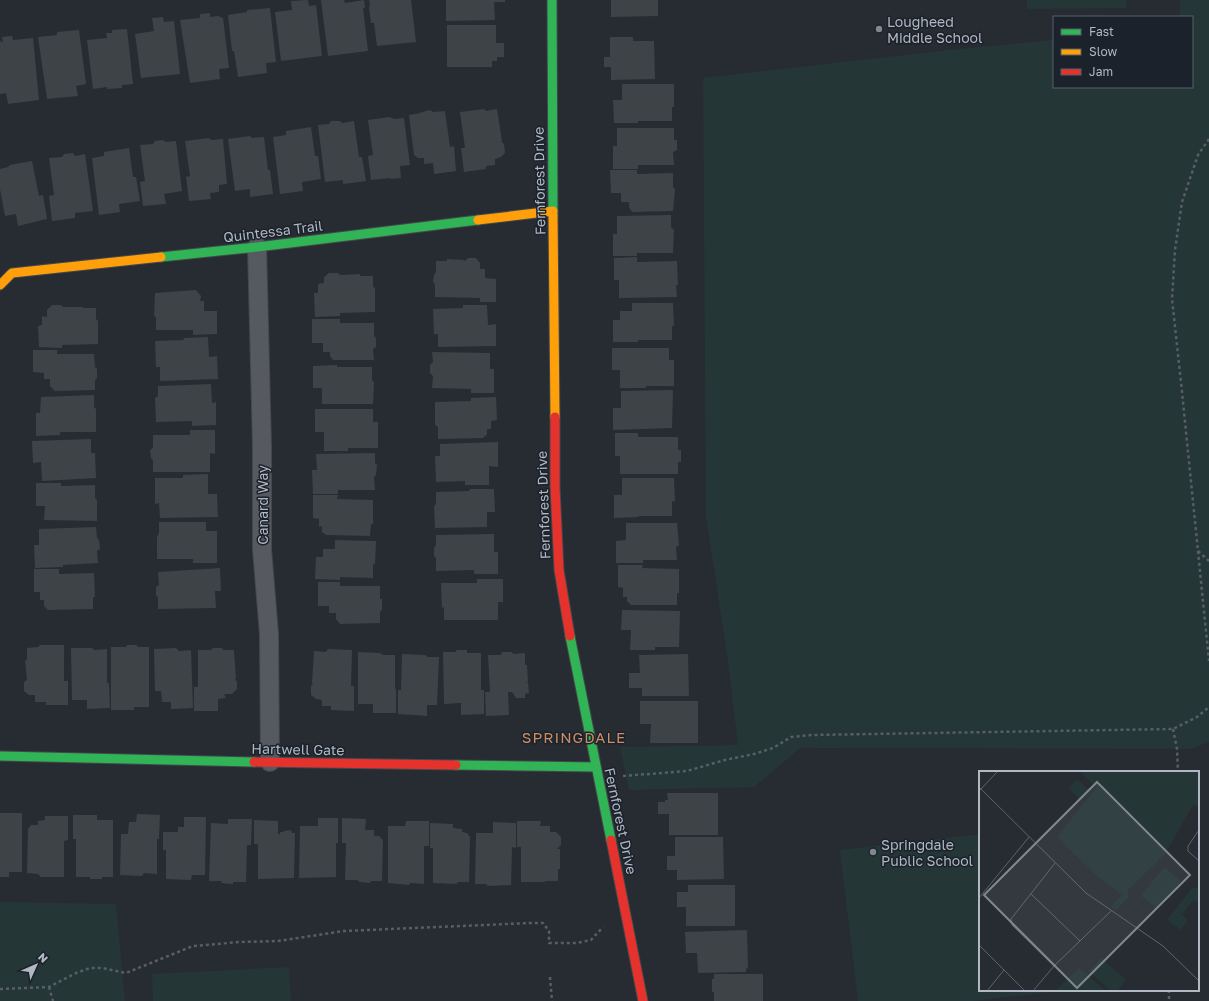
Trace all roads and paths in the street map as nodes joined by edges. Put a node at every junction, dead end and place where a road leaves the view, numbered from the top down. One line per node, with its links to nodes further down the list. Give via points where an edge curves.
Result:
1 (552, 0): 3 (street, Fernforest Drive)
2 (1209, 139): 6 (path, via 1198,154 1182,202 1175,250 1172,299)
3 (553, 211): 4 (street, Quintessa Trail); 13 (street, Fernforest Drive, via 558,557 566,614)
4 (257, 247): 5 (street, Quintessa Trail, via 12,273); 12 (street, Canard Way, via 262,549 269,634)
5 (0, 285)
6 (1198, 551): 7 (path); 8 (path)
7 (1209, 561)
8 (1209, 661)
9 (1209, 708): 10 (path)
10 (1172, 729): 14 (path); 15 (path, via 811,735 791,737 772,748 754,754 687,771)
11 (0, 756): 12 (street, Hartwell Gate)
12 (270, 762): 13 (street, Hartwell Gate)
13 (596, 767): 22 (street, Fernforest Drive)
14 (1178, 771)
15 (623, 776)
16 (603, 927): 18 (path, via 591,940 577,943 549,943 549,931 543,923 531,923 344,931 278,941 193,946 126,973 90,968)
17 (550, 977): 21 (path)
18 (49, 987): 19 (path); 20 (path)
19 (0, 989)
20 (53, 1001)
21 (552, 1001)
22 (643, 1001)

